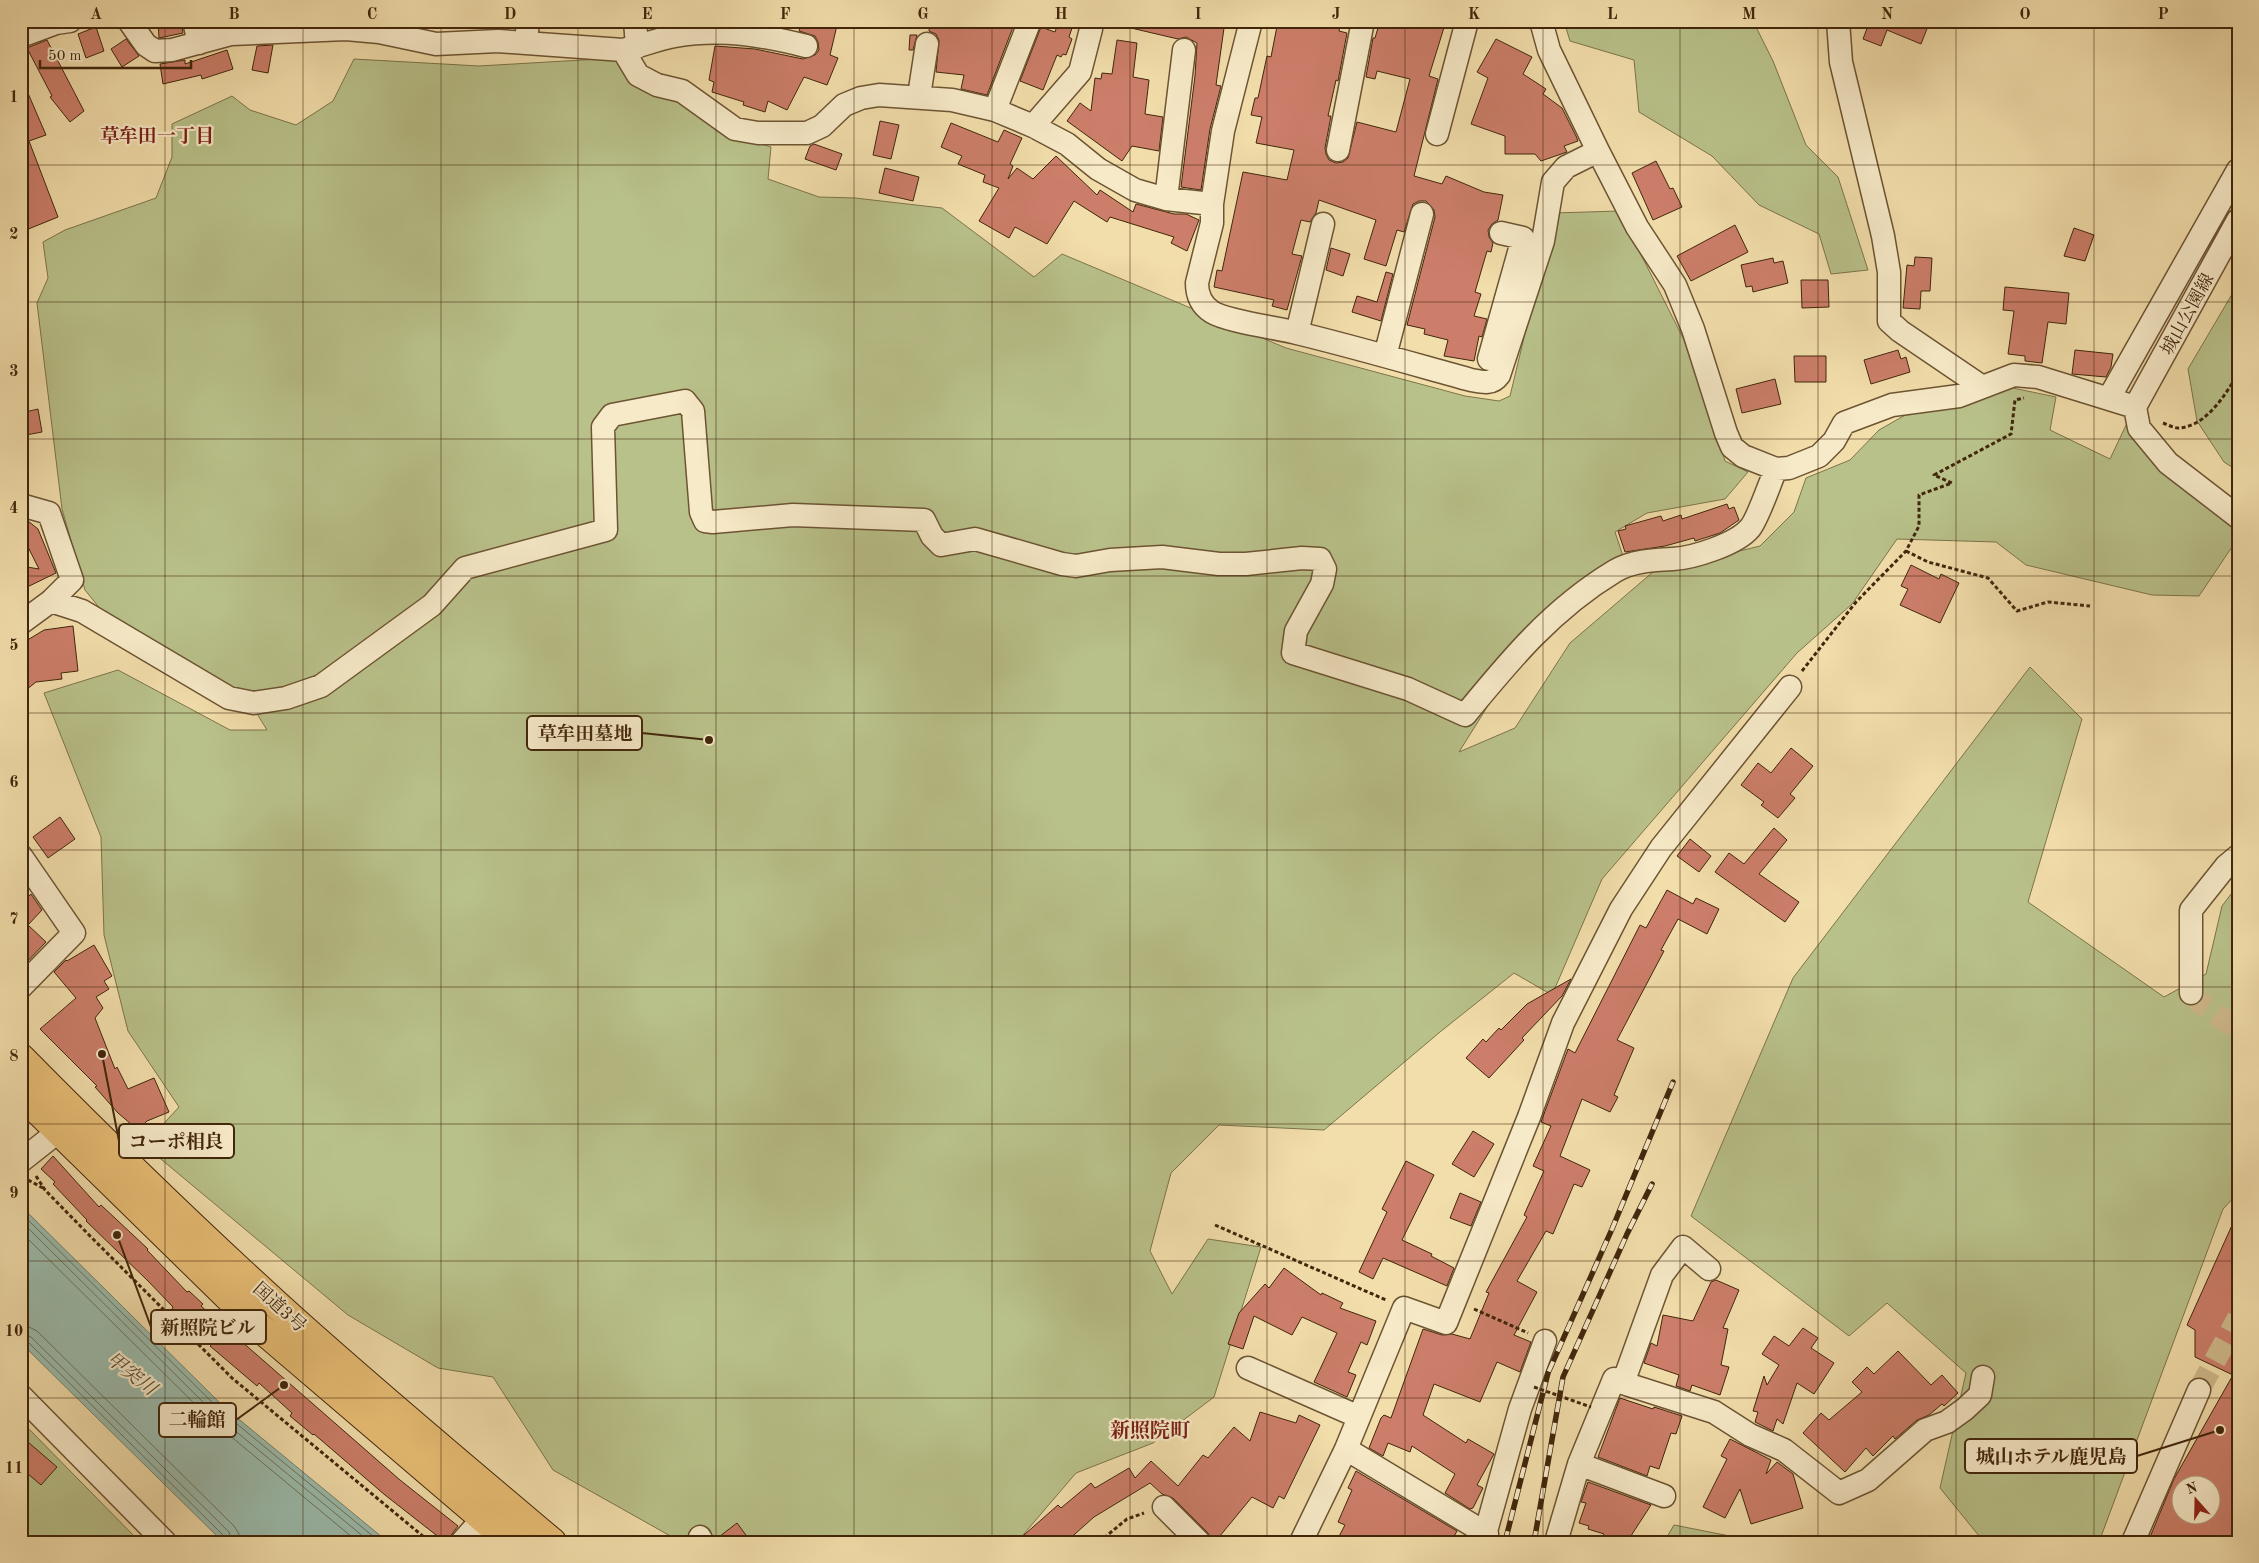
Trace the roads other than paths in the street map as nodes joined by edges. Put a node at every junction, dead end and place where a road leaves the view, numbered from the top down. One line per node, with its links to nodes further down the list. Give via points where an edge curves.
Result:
1 (70, 21): 16 (street)
2 (129, 21): 15 (street, via 146,45 155,51 172,50)
3 (635, 21): 19 (street)
4 (1251, 21): 28 (street, via 1223,132)
5 (1363, 21): 24 (street)
6 (1468, 21): 7 (street, via 1446,132)
7 (1481, 21)
8 (1838, 21): 36 (street, via 1841,62 1883,236 1889,272 1889,322)
9 (1540, 22): 25 (street, via 1549,50)
10 (1029, 23): 22 (street)
11 (304, 26): 13 (street, via 379,32); 15 (street, via 231,34)
12 (1091, 29): 23 (street, via 1080,72)
13 (415, 31): 14 (street, via 436,44 498,40)
14 (527, 31): 19 (street)
15 (197, 32)
16 (21, 36)
17 (927, 44): 21 (street)
18 (806, 46): 19 (street, via 767,36 700,32)
19 (630, 48): 21 (street, via 638,75 657,85 682,91 735,129 758,134 807,133 822,126 844,105 861,98)
20 (1184, 50): 27 (street)
21 (919, 96): 22 (street)
22 (995, 110): 23 (street)
23 (1033, 126): 27 (street, via 1067,144 1098,169 1135,190)
24 (1338, 150)
25 (1598, 151): 35 (street, via 1566,166 1553,182 1543,241 1499,375 1495,380); 39 (street, via 1637,228 1675,285 1732,447 1743,456)
26 (2238, 170): 37 (street)
27 (1166, 199): 28 (street)
28 (1212, 204): 33 (street, via 1212,223 1198,283 1200,300 1219,315)
29 (1422, 214): 34 (street)
30 (2238, 220): 38 (street, 城山公園線)
31 (1323, 224): 33 (street)
32 (1501, 233): 35 (street, via 1522,238)
33 (1297, 333): 34 (street)
34 (1385, 356): 35 (street)
35 (1483, 382)
36 (1981, 386): 37 (street, via 2014,375 2038,377); 39 (street, via 1959,396 1892,405 1844,424 1834,441 1819,456 1789,468)
37 (2108, 398): 38 (street)
38 (2135, 407): 41 (street, via 2139,428 2168,463)
39 (1776, 469): 42 (street, via 1750,528 1736,539 1708,551 1634,563 1588,588 1519,649 1465,715 1408,689 1293,653 1296,631 1322,584 1325,569 1320,559 1219,564 1162,557 1076,566 975,540 941,545 924,520 793,515 705,521 701,512 693,411 685,401 612,415 602,427 606,530 465,568 432,606 321,686 286,698 254,703 229,698 82,611)
40 (21, 505): 42 (street, via 49,513 72,580)
41 (2238, 517)
42 (51, 601): 43 (street)
43 (21, 623)
44 (1790, 687): 60 (street, via 1661,848 1621,909 1563,1023 1530,1117 1446,1323 1404,1308)
45 (21, 856): 47 (street, via 74,933)
46 (2238, 856): 48 (street, via 2191,910)
47 (21, 987)
48 (2191, 992)
49 (21, 1058): 70 (highway, 国道3号, via 277,1305)
50 (21, 1094): 51 (highway, 国道3号)
51 (59, 1130): 52 (street); 65 (highway, 国道3号, via 258,1326)
52 (26, 1166)
53 (1709, 1269): 57 (street, via 1683,1247 1674,1256 1662,1275)
54 (1545, 1341): 66 (street, via 1520,1409)
55 (1248, 1368): 60 (street)
56 (1983, 1377): 57 (street, via 1980,1395 1965,1410 1947,1422 1925,1430 1868,1480 1839,1493 1784,1450 1750,1435 1714,1412)
57 (1623, 1383): 62 (street, via 1614,1379)
58 (2199, 1390): 74 (street)
59 (21, 1396): 67 (street)
60 (1359, 1417): 61 (street)
61 (1346, 1449): 66 (street); 72 (street)
62 (1579, 1464): 63 (street); 73 (street)
63 (1664, 1496)
64 (1164, 1507): 71 (street)
65 (483, 1518): 68 (street); 69 (highway, 国道3号)
66 (1485, 1538)
67 (165, 1542)
68 (462, 1542)
69 (511, 1542)
70 (552, 1542)
71 (1199, 1542)
72 (1301, 1542)
73 (1556, 1542)
74 (2133, 1542)

